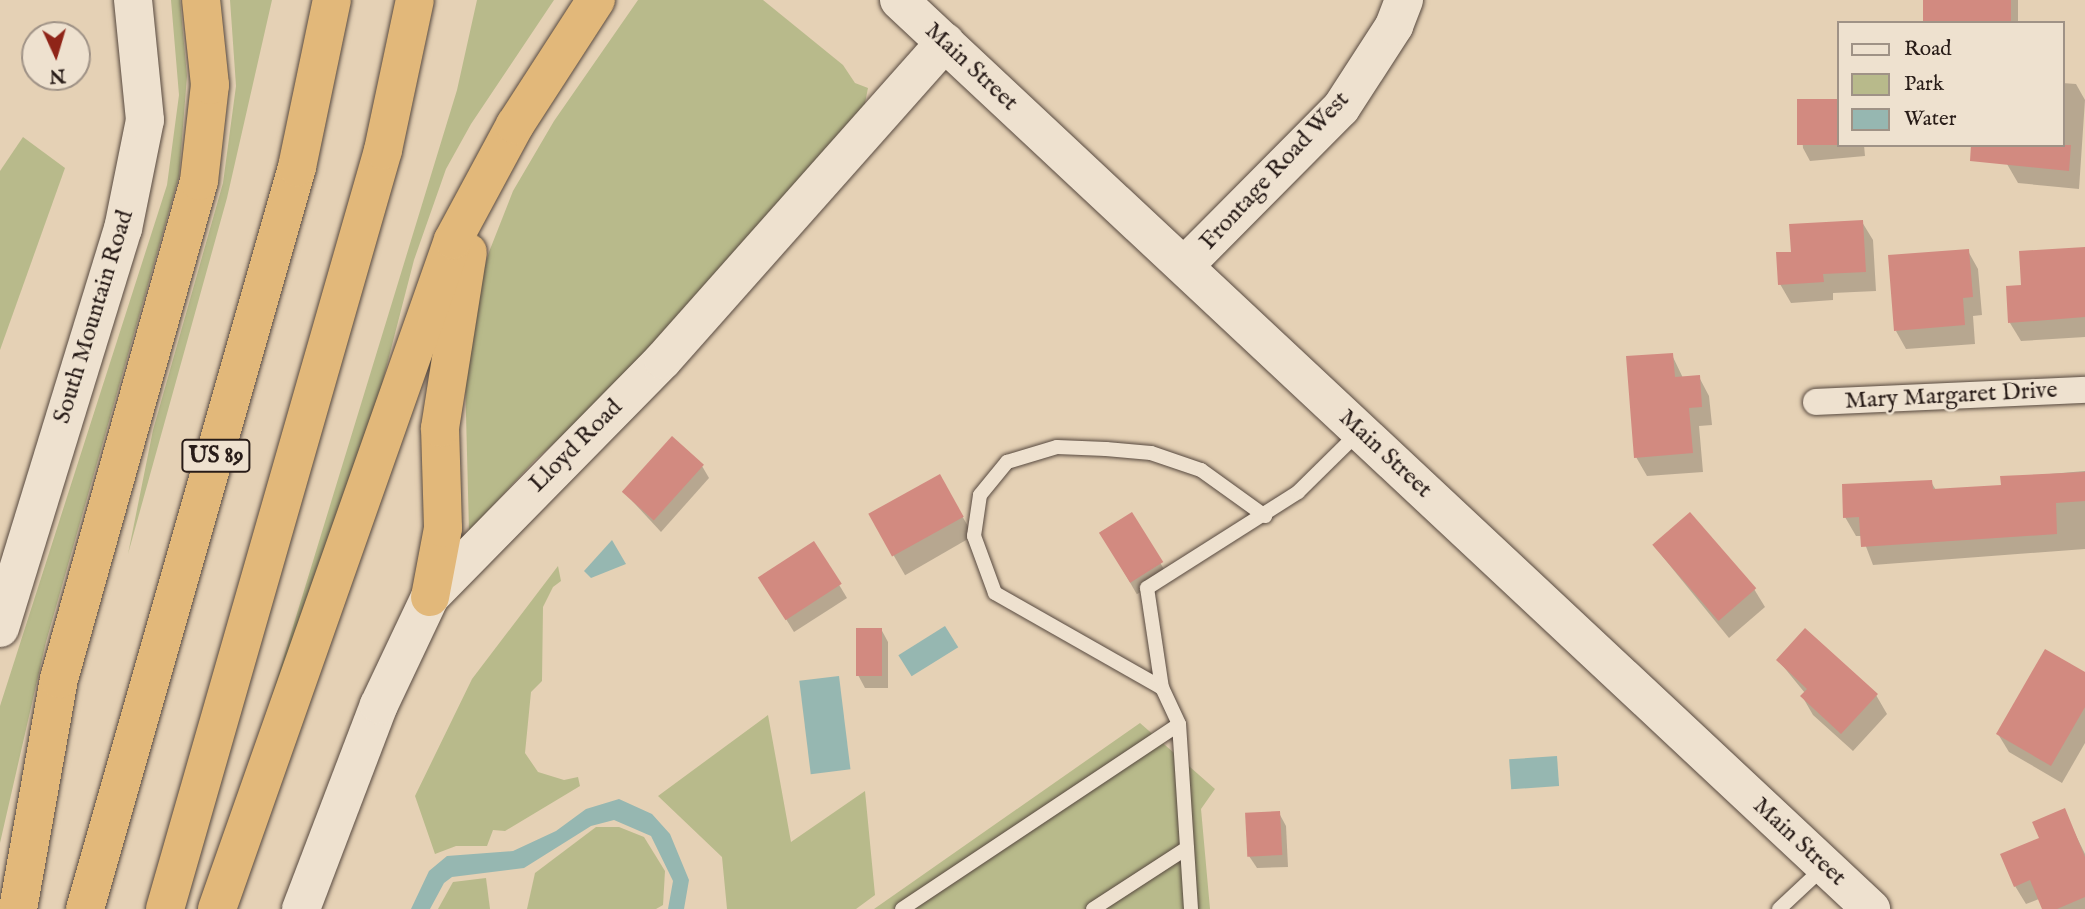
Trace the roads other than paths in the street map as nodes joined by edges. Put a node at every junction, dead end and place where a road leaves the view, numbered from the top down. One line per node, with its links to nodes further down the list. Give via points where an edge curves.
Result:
1 (133, 0): 16 (street, South Mountain Road, via 145,120 124,229)
2 (201, 0): 22 (highway, via 210,85 198,181 59,679)
3 (332, 0): 23 (highway, US 89, via 297,167)
4 (415, 0): 24 (highway, via 383,150)
5 (596, 0): 9 (highway, via 515,125)
6 (899, 0): 8 (street, Main Street)
7 (1404, 0): 10 (street, Frontage Road West, via 1394,26 1341,108)
8 (945, 42): 10 (street, Main Street); 15 (street, Lloyd Road, via 663,360)
9 (473, 210): 15 (highway, via 440,428 443,528); 25 (highway, via 453,240)
10 (1185, 265): 13 (street, Main Street)
11 (2085, 390): 12 (street, Mary Margaret Drive)
12 (1816, 402)
13 (1360, 430): 14 (lane, via 1298,492); 20 (street, Main Street)
14 (1265, 516): 17 (lane, via 1147,588); 17 (lane, via 1201,470 1151,453 1106,449 1057,447 1007,462 980,495 974,536 995,593)
15 (430, 597): 26 (street, Lloyd Road, via 379,705)
16 (0, 628)
17 (1162, 688): 18 (lane)
18 (1179, 724): 19 (lane); 27 (lane)
19 (1187, 848): 21 (lane); 29 (lane)
20 (1824, 866): 30 (lane); 31 (street, Main Street)
21 (1110, 904): 28 (lane)
22 (18, 909)
23 (85, 909)
24 (165, 909)
25 (217, 909)
26 (301, 909)
27 (902, 909)
28 (1093, 909)
29 (1192, 909)
30 (1779, 909)
31 (1871, 909)

